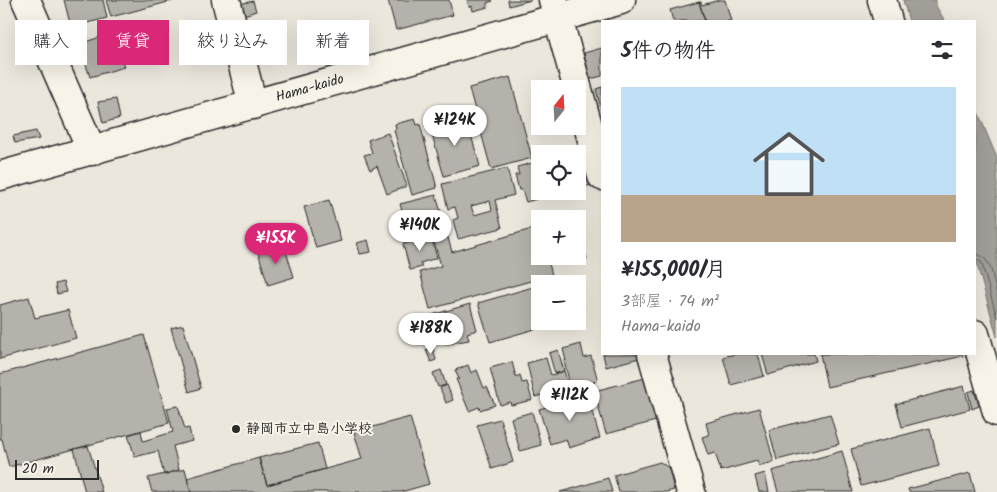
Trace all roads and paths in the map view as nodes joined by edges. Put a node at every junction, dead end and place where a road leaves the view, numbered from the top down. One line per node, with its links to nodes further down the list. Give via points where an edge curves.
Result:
1 (26, 0): 8 (street)
2 (226, 0): 7 (street)
3 (621, 0): 5 (street, Hama-kaido)
4 (882, 0): 6 (street)
5 (556, 8): 7 (street, Hama-kaido); 9 (street)
6 (888, 20)
7 (253, 105): 8 (street, Hama-kaido)
8 (92, 151): 10 (street, Hama-kaido)
9 (601, 172)
10 (0, 176)
11 (976, 338): 13 (street)
12 (652, 355): 14 (street)
13 (997, 412)
14 (691, 492)

